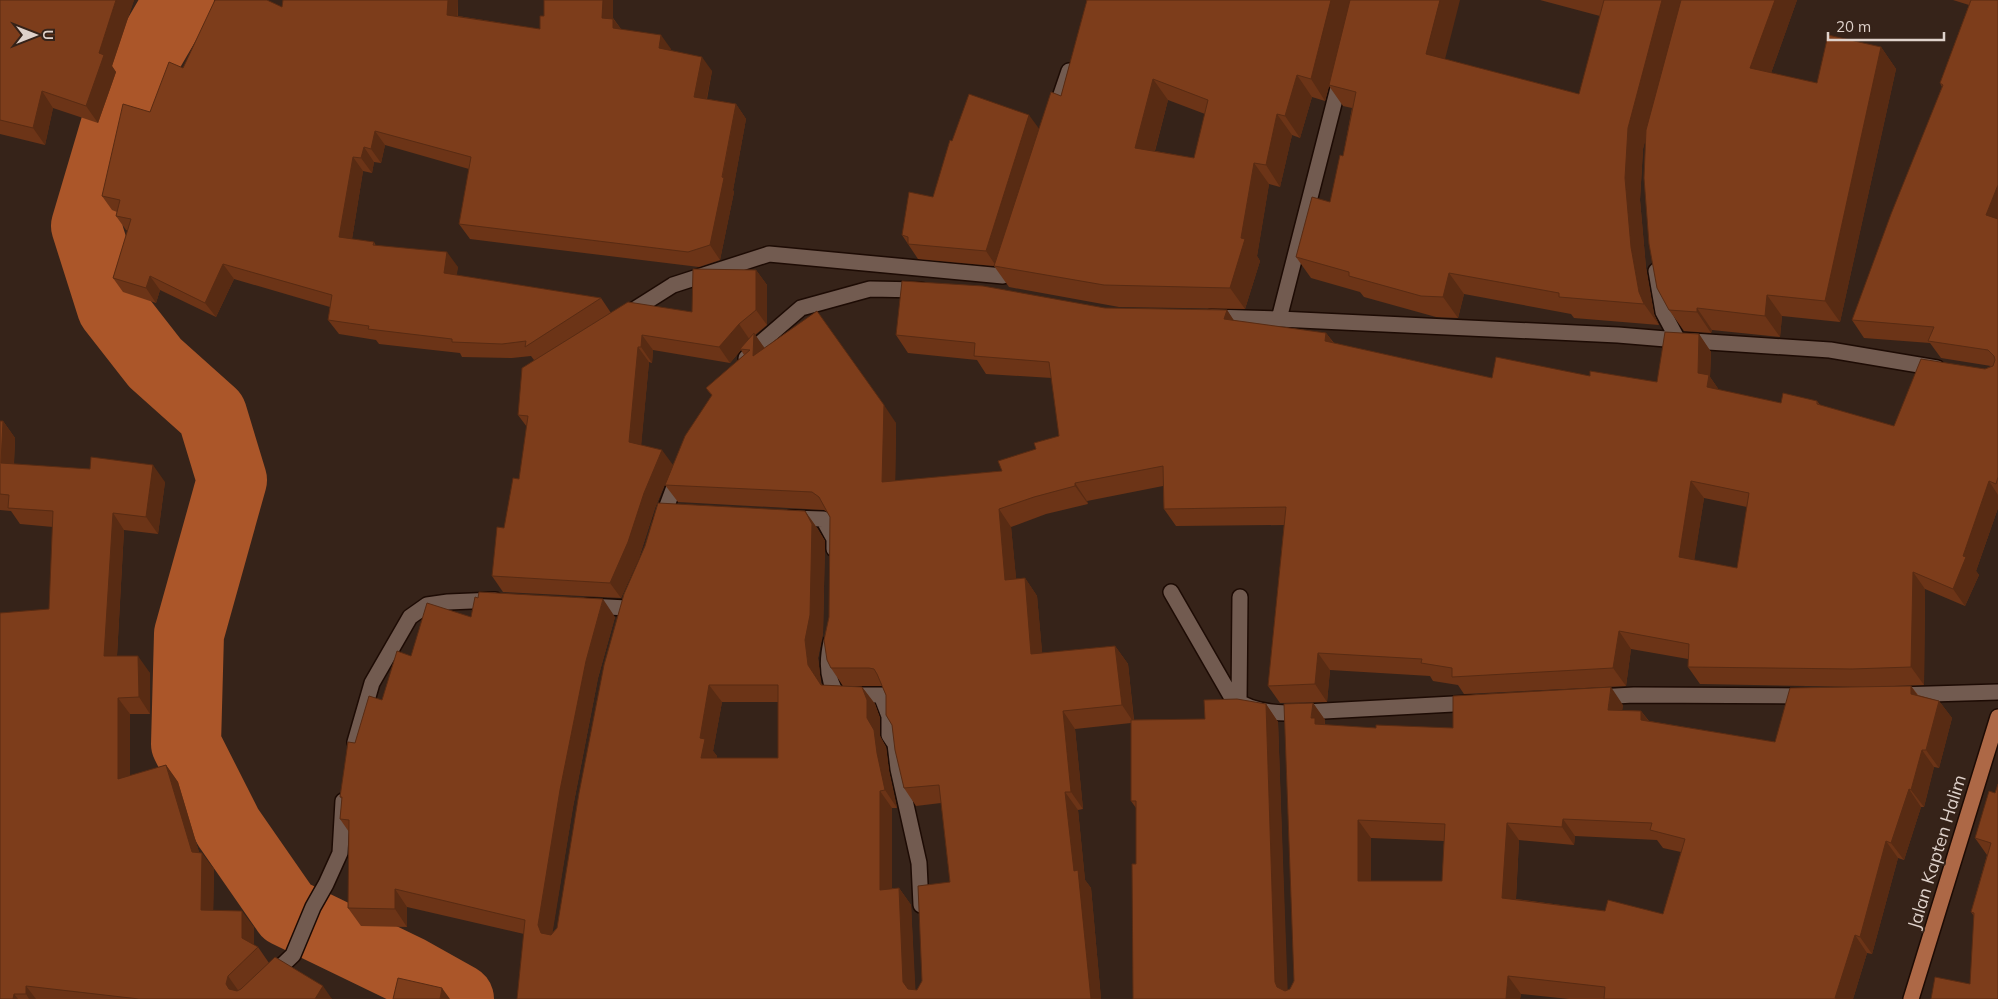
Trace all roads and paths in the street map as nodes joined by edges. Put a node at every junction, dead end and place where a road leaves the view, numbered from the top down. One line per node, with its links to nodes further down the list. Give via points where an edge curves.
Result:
1 (1073, 57): 3 (street)
2 (1346, 58): 8 (street)
3 (1049, 133)
4 (1654, 257): 10 (street, via 1663,312)
5 (940, 291): 11 (street, via 870,289 801,308 757,346)
6 (996, 294): 9 (street, via 1005,271 769,254 672,285)
7 (1194, 317): 8 (street)
8 (1279, 319): 10 (street)
9 (615, 322)
10 (1678, 340): 12 (street, via 1830,350)
11 (739, 367)
12 (1951, 370)
13 (683, 465): 14 (street)
14 (664, 511): 15 (street); 17 (street)
15 (684, 512)
16 (773, 517): 18 (street, via 823,519 834,539)
17 (656, 536)
18 (833, 567)
19 (634, 592): 24 (street)
20 (1172, 592): 31 (street, via 1232,698)
21 (1240, 597): 31 (street)
22 (505, 601): 34 (street, via 427,605 410,617 372,683)
23 (571, 605): 24 (street)
24 (627, 608): 26 (street)
25 (832, 624): 36 (street, via 827,657 833,688 838,695 881,695 889,716 888,735 895,744 919,863)
26 (622, 626)
27 (1998, 692): 28 (street)
28 (1883, 695)
29 (1824, 696): 30 (street)
30 (1585, 697)
31 (1239, 703): 32 (street, via 1287,718)
32 (1485, 703)
33 (1998, 717): 38 (main road, Jalan Kapten Halim)
34 (352, 755)
35 (344, 782): 37 (street, via 340,853 293,955)
36 (921, 921)
37 (247, 999)
38 (1911, 999)

